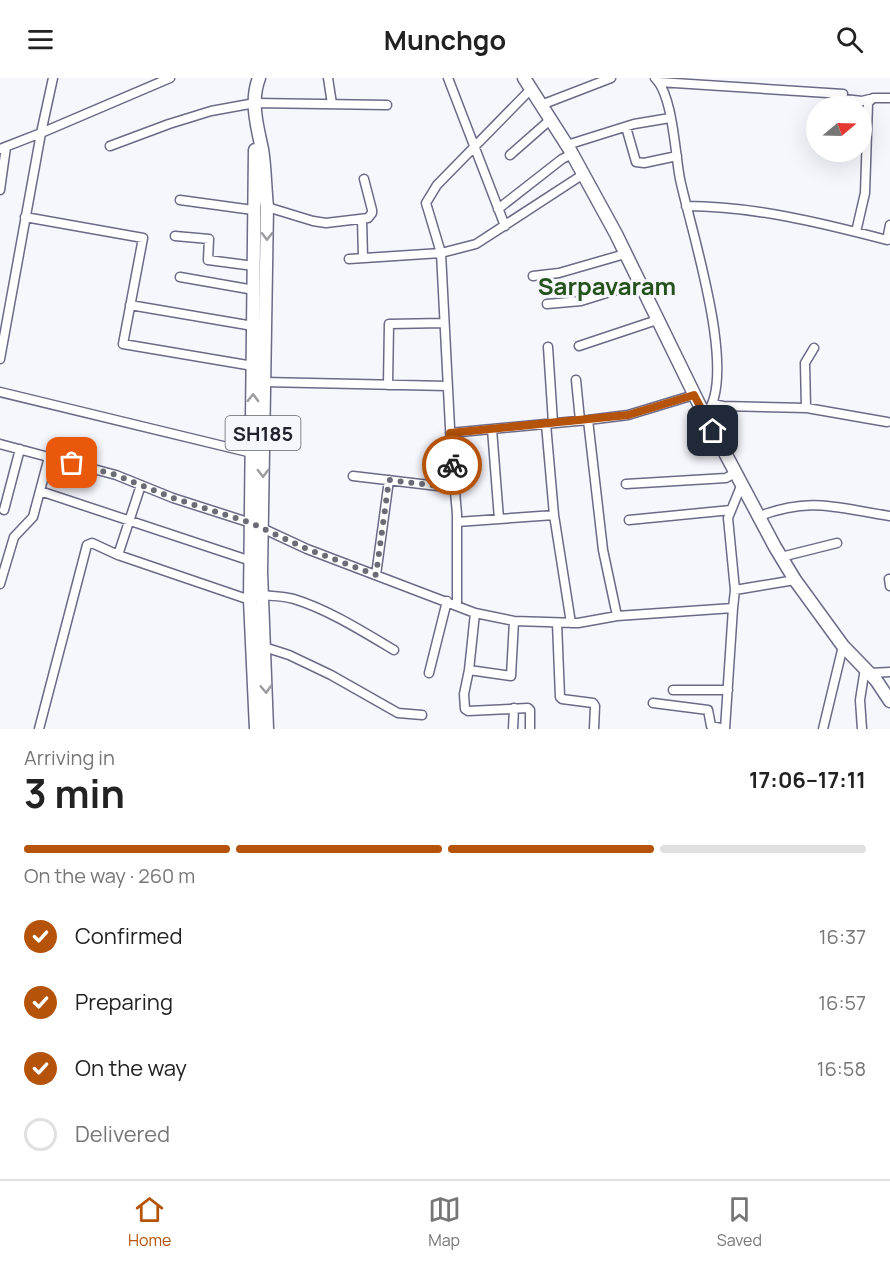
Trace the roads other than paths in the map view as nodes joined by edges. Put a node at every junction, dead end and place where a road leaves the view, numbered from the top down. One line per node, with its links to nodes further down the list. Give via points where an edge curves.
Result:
1 (53, 78): 21 (street)
2 (171, 78): 21 (street)
3 (260, 78): 14 (main road, SH185)
4 (328, 78): 15 (street)
5 (448, 78): 24 (street)
6 (524, 78): 10 (main road)
7 (611, 78): 8 (street)
8 (598, 80): 17 (street)
9 (657, 80): 11 (street); 18 (street, via 663,87)
10 (531, 89): 17 (main road); 24 (street)
11 (844, 96)
12 (890, 98): 13 (street)
13 (872, 99)
14 (255, 103): 15 (street); 22 (main road, SH185); 23 (street, via 211,111)
15 (332, 104): 16 (street)
16 (387, 105)
17 (541, 105): 19 (main road)
18 (670, 118): 20 (street); 28 (street)
19 (551, 119): 26 (main road); 27 (street)
20 (626, 127): 26 (street); 28 (street, via 636,162)
21 (41, 133): 25 (street); 38 (street)
22 (258, 137): 35 (main road, SH185); 37 (main road, SH185)
23 (110, 146)
24 (473, 146): 36 (street); 44 (street, via 426,203)
25 (3, 148): 32 (street)
26 (570, 149): 30 (main road); 36 (street)
27 (510, 154)
28 (677, 156): 34 (street)
29 (866, 162): 42 (street, via 865,193)
30 (582, 175): 41 (street); 45 (main road)
31 (364, 179): 39 (street, via 372,213)
32 (0, 190)
33 (180, 200): 37 (street)
34 (686, 206): 42 (street, via 748,211); 69 (street, via 709,296 717,374)
35 (267, 207): 39 (street, via 326,223); 64 (main road, SH185, one-way to 64)
36 (498, 209): 41 (street)
37 (253, 210): 48 (main road, SH185)
38 (26, 218): 54 (street, via 143,238); 61 (street)
39 (362, 219): 46 (street)
40 (890, 225): 42 (street, via 886,240)
41 (505, 226): 44 (street, via 476,244)
42 (856, 232)
43 (175, 236): 48 (street, via 209,239 208,260)
44 (441, 253): 46 (street); 56 (street)
45 (625, 255): 49 (street); 51 (main road)
46 (363, 258): 47 (street)
47 (349, 259)
48 (254, 266): 52 (main road, SH185)
49 (533, 276)
50 (180, 277): 52 (street)
51 (639, 283): 53 (street, via 581,301); 55 (main road)
52 (254, 290): 57 (main road, SH185)
53 (547, 304)
54 (130, 305): 57 (street); 62 (street, via 123,344)
55 (657, 320): 58 (street); 68 (main road)
56 (444, 323): 65 (street, via 389,324); 66 (street)
57 (253, 326): 62 (main road, SH185)
58 (579, 346)
59 (548, 347): 74 (street)
60 (814, 348): 70 (street, via 806,363)
61 (0, 358)
62 (253, 366): 79 (main road, SH185, one-way to 62)
63 (576, 380): 72 (street)
64 (264, 382): 65 (street); 98 (main road, SH185, one-way to 98)
65 (388, 385): 66 (street)
66 (447, 386): 76 (street)
67 (0, 392): 79 (street)
68 (694, 395): 71 (main road); 72 (street, via 628,415)
69 (713, 404): 70 (street); 71 (street)
70 (806, 408): 73 (street)
71 (705, 415): 81 (main road)
72 (584, 420): 74 (street); 112 (street)
73 (887, 422)
74 (549, 424): 75 (street); 91 (street)
75 (492, 429): 76 (street); 94 (street)
76 (450, 433): 87 (street)
77 (0, 444): 78 (street)
78 (20, 449): 80 (street); 89 (street)
79 (252, 453): 98 (main road, SH185)
80 (50, 457): 85 (street); 88 (street)
81 (735, 473): 84 (street, via 726,478); 86 (main road)
82 (353, 476): 83 (street)
83 (389, 480): 87 (street); 103 (street)
84 (626, 484)
85 (141, 485): 96 (street); 98 (street)
86 (741, 486): 90 (street); 93 (main road)
87 (455, 488): 97 (street)
88 (40, 491): 96 (street); 105 (street, via 33,517 14,537)
89 (4, 510)
90 (731, 510): 95 (street); 106 (street, via 728,518)
91 (554, 515): 94 (street); 115 (street)
92 (890, 516): 93 (street, via 826,504 802,504)
93 (757, 517): 101 (main road)
94 (499, 519): 97 (street)
95 (629, 520)
96 (129, 521): 100 (street); 102 (street)
97 (456, 522): 109 (street)
98 (257, 526): 102 (main road, SH185); 103 (street); 107 (main road, SH185)
99 (837, 543): 101 (street)
100 (118, 555): 107 (street); 129 (street, via 92,543 87,545)
101 (781, 557): 104 (main road)
102 (251, 561): 107 (main road, SH185)
103 (376, 575): 108 (street)
104 (795, 580): 106 (street); 116 (main road)
105 (0, 584)
106 (735, 590): 110 (street)
107 (256, 597): 117 (main road, SH185); 118 (street, via 292,599 352,625); 130 (main road, SH185)
108 (447, 601): 109 (street); 122 (street)
109 (457, 605): 111 (street)
110 (733, 608): 112 (street); 124 (street)
111 (475, 613): 113 (street); 119 (street)
112 (617, 616): 115 (street)
113 (514, 621): 114 (street); 119 (street, via 511,676)
114 (557, 623): 115 (street); 134 (street, via 560,697 593,703)
115 (570, 623)
116 (843, 646): 120 (main road); 136 (street)
117 (264, 647): 128 (street, via 332,675 398,713); 131 (main road, SH185, one-way to 131)
118 (394, 650)
119 (469, 670): 127 (street, via 465,709)
120 (867, 671): 121 (street); 125 (main road); 137 (street, via 860,700)
121 (890, 672)
122 (429, 673)
123 (673, 690): 124 (street)
124 (728, 690): 135 (street)
125 (890, 701)
126 (653, 703): 135 (street, via 708,710 711,726)
127 (514, 708): 132 (street); 133 (street, via 529,709)
128 (422, 715)
129 (39, 729)
130 (256, 729)
131 (267, 729)
132 (513, 729)
133 (530, 729)
134 (594, 729)
135 (725, 729)
136 (824, 729)
137 (862, 729)

